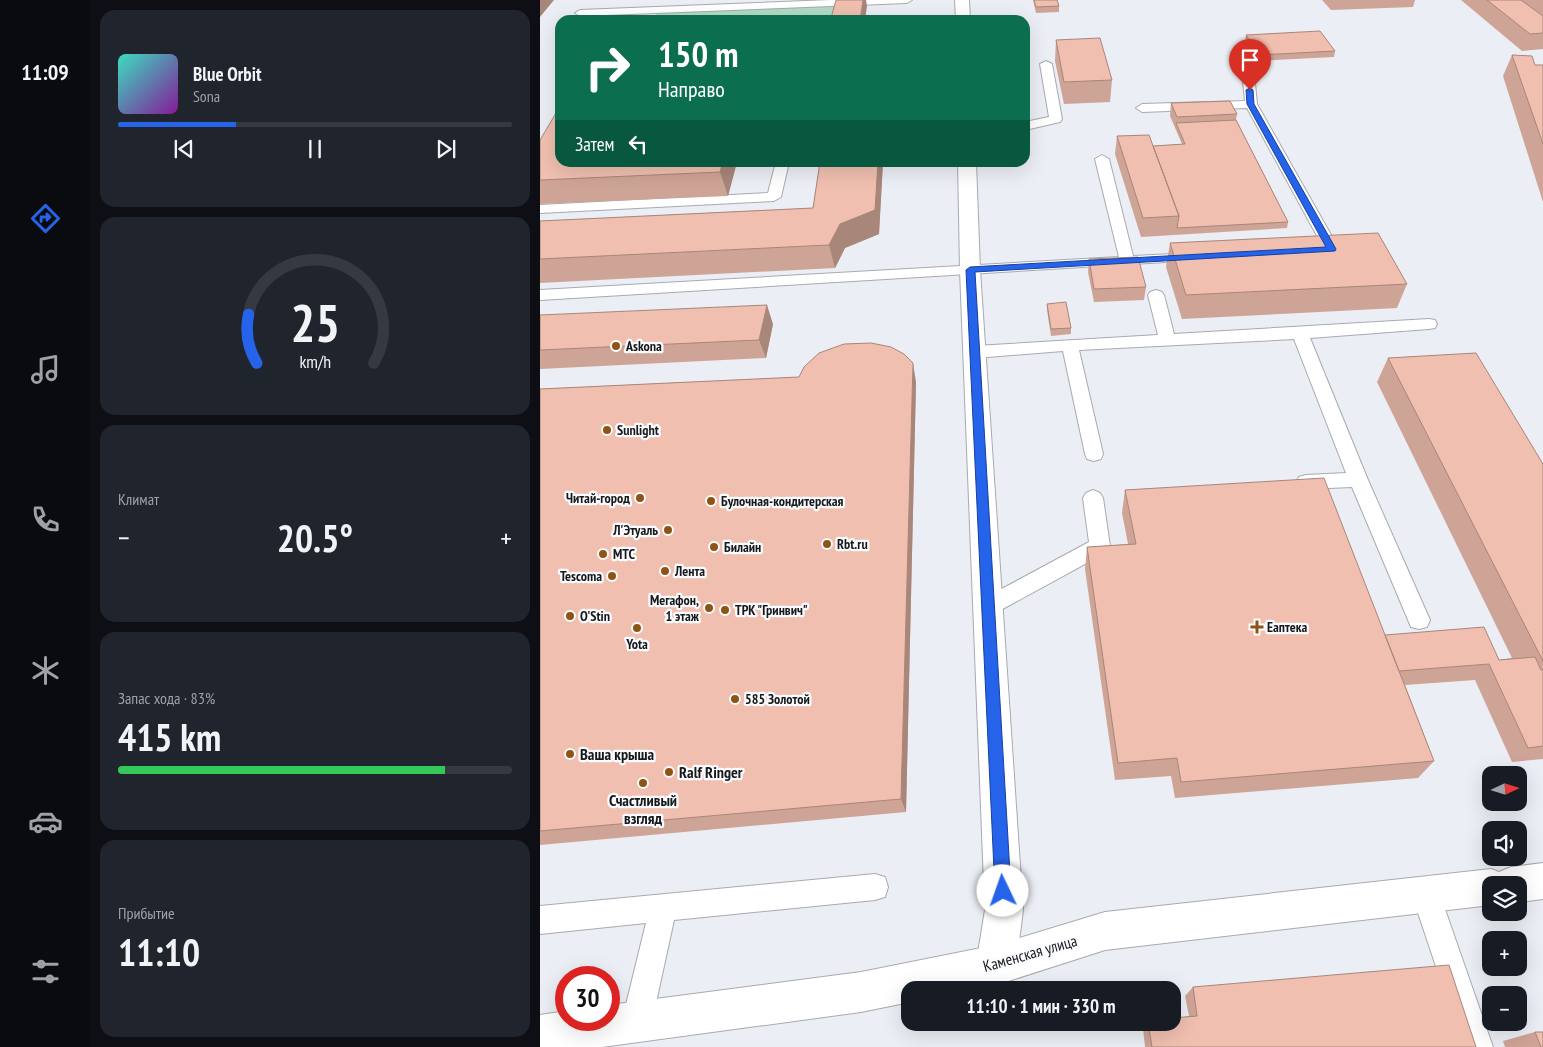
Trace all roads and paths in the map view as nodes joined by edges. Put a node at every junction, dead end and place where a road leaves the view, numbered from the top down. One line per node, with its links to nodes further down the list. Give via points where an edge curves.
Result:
1 (589, 0): 6 (lane)
2 (907, 0): 4 (lane)
3 (962, 0): 9 (street)
4 (881, 6): 5 (lane)
5 (661, 10): 7 (lane); 8 (lane)
6 (578, 15)
7 (601, 15)
8 (658, 15)
9 (963, 15)
10 (1241, 53): 12 (lane, via 1247,63)
11 (1046, 64): 14 (lane, via 1056,119)
12 (1251, 104): 13 (lane); 19 (lane, via 1332,249)
13 (1142, 108)
14 (1030, 125)
15 (1102, 159): 21 (lane)
16 (782, 167): 18 (lane, via 774,197)
17 (967, 167): 22 (street)
18 (540, 209)
19 (1302, 250)
20 (1205, 256): 21 (lane)
21 (1127, 260): 22 (lane)
22 (970, 270): 23 (lane); 29 (street)
23 (540, 295)
24 (1156, 295): 27 (lane)
25 (1429, 324): 26 (lane)
26 (1300, 333): 27 (lane); 31 (lane)
27 (1167, 340): 28 (lane)
28 (1070, 345): 29 (lane); 30 (lane)
29 (975, 352): 34 (street)
30 (1094, 454)
31 (1358, 480): 32 (lane); 35 (lane)
32 (1306, 482)
33 (1092, 498): 34 (lane, via 1100,546)
34 (989, 606): 43 (street, via 1004,910)
35 (1419, 620)
36 (1543, 881): 37 (street)
37 (1527, 883)
38 (875, 888): 41 (lane)
39 (1482, 888): 40 (street, Каменская улица)
40 (1426, 895): 43 (street, Каменская улица, via 1105,931); 46 (lane)
41 (663, 908): 42 (lane); 44 (lane)
42 (540, 920)
43 (996, 965): 44 (street, Каменская улица, via 861,992)
44 (637, 1021): 45 (street, Каменская улица)
45 (540, 1036)
46 (1478, 1047)

